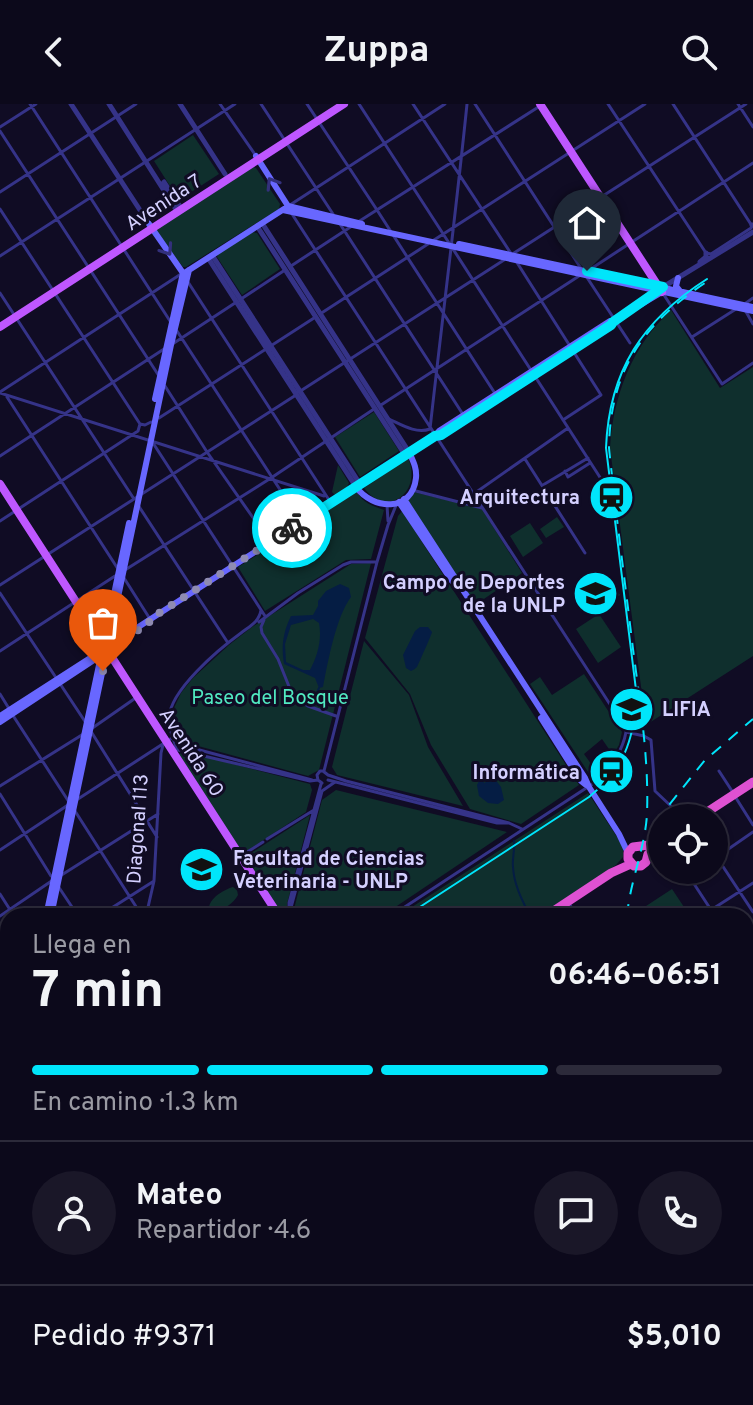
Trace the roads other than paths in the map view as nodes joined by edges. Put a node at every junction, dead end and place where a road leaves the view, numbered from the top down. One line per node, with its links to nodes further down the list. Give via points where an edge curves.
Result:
1 (71, 104): 31 (street)
2 (111, 104): 24 (street)
3 (136, 104): 24 (street)
4 (180, 104): 30 (street)
5 (220, 104): 23 (street)
6 (235, 104): 23 (street)
7 (261, 104): 34 (street)
8 (307, 104): 26 (street)
9 (336, 104): 26 (main road, Avenida 7)
10 (344, 104): 26 (main road, Avenida 7)
11 (359, 104): 35 (street)
12 (413, 104): 25 (street)
13 (445, 104): 25 (street)
14 (467, 104): 38 (street)
15 (475, 104): 32 (street)
16 (542, 104): 32 (street); 36 (main road)
17 (608, 104): 27 (street)
18 (645, 104): 27 (street)
19 (673, 104): 33 (street)
20 (746, 104): 22 (street)
21 (33, 105): 29 (street); 37 (street)
22 (739, 106): 28 (street); 33 (street)
23 (225, 111): 30 (street); 39 (street)
24 (118, 115): 31 (street); 40 (street)
25 (422, 118): 35 (street); 41 (street)
26 (317, 119): 34 (main road, Avenida 7); 43 (street)
27 (619, 121): 36 (street); 44 (street)
28 (753, 127)
29 (0, 129): 45 (street)
30 (196, 129): 40 (street); 46 (street)
31 (90, 134): 37 (street); 48 (street)
32 (494, 136): 38 (street); 49 (street)
33 (695, 137): 44 (street); 50 (street)
34 (284, 140): 39 (main road, Avenida 7); 52 (street)
35 (384, 143): 43 (street); 51 (street)
36 (572, 151): 49 (street); 54 (main road)
37 (62, 152): 45 (street); 55 (street)
38 (462, 156): 41 (street); 47 (street)
39 (257, 158): 46 (main road, Avenida 7); 56 (main road, Avenida 7); 59 (main road, one-way to 39)
40 (148, 161): 48 (street); 56 (street)
41 (452, 163): 47 (street); 51 (street)
42 (753, 163): 50 (street)
43 (348, 166): 52 (street); 60 (street)
44 (649, 167): 54 (street); 61 (street)
45 (28, 174): 53 (street); 62 (street)
46 (225, 174): 56 (main road, Avenida 7)
47 (459, 174): 57 (street); 68 (street)
48 (120, 179): 55 (street); 67 (street)
49 (524, 182): 57 (street); 69 (street)
50 (724, 182): 61 (street); 66 (street)
51 (413, 187): 60 (street); 73 (street)
52 (315, 188): 59 (street); 63 (street)
53 (0, 192)
54 (602, 196): 69 (street); 76 (main road)
55 (91, 198): 62 (street); 78 (street)
56 (178, 208): 67 (main road, Avenida 7)
57 (482, 208): 68 (street); 84 (street)
58 (0, 209): 75 (street)
59 (287, 209): 63 (main road); 64 (main road); 79 (street)
60 (377, 210): 65 (street); 71 (street)
61 (678, 212): 76 (street); 80 (street)
62 (57, 219): 75 (street); 86 (street)
63 (337, 220): 65 (main road); 70 (street)
64 (260, 224): 82 (main road); 87 (street)
65 (355, 224): 70 (street); 71 (main road)
66 (752, 225): 80 (street)
67 (151, 226): 78 (main road, Avenida 7); 89 (main road, one-way to 89)
68 (454, 227): 73 (street); 77 (street)
69 (554, 228): 84 (street); 88 (street)
70 (344, 231): 79 (street); 90 (street)
71 (391, 232): 74 (main road); 83 (street)
72 (753, 232): 85 (street)
73 (443, 234): 74 (street); 77 (street)
74 (433, 240): 77 (main road); 83 (street)
75 (22, 242): 81 (street); 94 (street)
76 (631, 242): 88 (street); 93 (main road)
77 (451, 243): 84 (main road); 92 (street); 99 (street)
78 (122, 245): 86 (main road, Avenida 7); 97 (street)
79 (315, 250): 87 (street); 98 (street)
80 (706, 253): 85 (street)
81 (0, 256)
82 (210, 256): 89 (main road); 102 (street)
83 (408, 257): 90 (street); 103 (street)
84 (511, 258): 88 (main road); 92 (street); 101 (street)
85 (697, 266): 91 (street)
86 (88, 267): 94 (main road, Avenida 7); 108 (street)
87 (288, 268): 102 (street); 109 (street)
88 (584, 273): 93 (main road); 101 (street); 111 (street)
89 (186, 274): 97 (street); 110 (street); 115 (main road)
90 (375, 278): 98 (street); 113 (street)
91 (678, 278): 93 (street); 95 (main road)
92 (473, 280): 99 (street); 116 (street)
93 (660, 289): 95 (main road); 104 (main road); 111 (main road); 117 (street)
94 (53, 290): 107 (main road, Avenida 7); 118 (street)
95 (680, 291): 104 (main road)
96 (0, 293): 107 (street)
97 (152, 293): 108 (street); 115 (street)
98 (346, 297): 109 (street); 120 (street)
99 (445, 298): 103 (street); 106 (street)
100 (753, 298): 104 (street)
101 (541, 300): 116 (street); 124 (street)
102 (238, 301): 110 (street); 123 (street)
103 (437, 303): 106 (street); 113 (street)
104 (742, 307): 105 (main road); 114 (street); 117 (street)
105 (753, 309)
106 (444, 314): 125 (street); 131 (street)
107 (14, 315): 112 (main road, Avenida 7); 128 (street)
108 (119, 315): 118 (street); 126 (street)
109 (319, 315): 123 (street); 127 (street)
110 (211, 319): 119 (street); 130 (street)
111 (614, 321): 121 (street); 124 (main road)
112 (0, 324)
113 (405, 324): 120 (street); 131 (street)
114 (753, 324)
115 (173, 325): 119 (street); 122 (main road)
116 (503, 325): 125 (street); 132 (street)
117 (692, 337): 129 (street, via 722,384)
118 (84, 338): 128 (street); 134 (street)
119 (181, 338): 122 (street); 135 (street)
120 (375, 343): 127 (street); 136 (street)
121 (630, 343)
122 (168, 347): 126 (street); 133 (main road)
123 (268, 347): 130 (street); 138 (street)
124 (572, 348): 132 (main road); 148 (street, via 601,395)
125 (466, 349): 131 (street); 139 (street)
126 (148, 360): 133 (street); 134 (street)
127 (348, 361): 138 (street); 142 (street)
128 (46, 362): 137 (street); 141 (street)
129 (753, 363)
130 (241, 365): 135 (street); 143 (street)
131 (435, 370): 136 (street); 146 (street); 152 (street)
132 (533, 373): 139 (main road); 146 (main road); 148 (street)
133 (161, 380): 140 (street); 149 (main road)
134 (113, 383): 141 (street); 150 (street)
135 (211, 384): 140 (street); 153 (street)
136 (405, 389): 142 (street); 152 (street)
137 (2, 391): 144 (street); 155 (street)
138 (298, 393): 143 (street); 158 (street)
139 (496, 395): 146 (main road)
140 (177, 406): 149 (street); 159 (street)
141 (75, 407): 144 (street); 145 (street)
142 (378, 407): 147 (street); 158 (street); 161 (street)
143 (271, 410): 153 (street); 164 (street)
144 (67, 413): 145 (street); 155 (street)
145 (82, 417): 154 (street); 160 (street)
146 (465, 417): 156 (main road)
147 (389, 419): 152 (street, via 410,429); 161 (street)
148 (563, 420): 151 (street)
149 (153, 421): 150 (street); 157 (main road)
150 (140, 424): 154 (street)
151 (568, 428): 165 (street); 167 (street)
152 (430, 429): 156 (street)
153 (241, 430): 159 (street); 169 (street)
154 (134, 434): 157 (street); 160 (street)
155 (32, 435): 162 (street); 170 (street)
156 (435, 436): 161 (main road); 176 (street)
157 (149, 439): 163 (street); 168 (street); 179 (main road)
158 (328, 440): 164 (street); 172 (street)
159 (207, 452): 163 (street); 166 (street)
160 (104, 453): 170 (street); 179 (street)
161 (407, 454): 172 (main road); 174 (main road, via 416,470)
162 (0, 456)
163 (201, 456): 166 (street); 168 (street)
164 (301, 457): 169 (street); 177 (street)
165 (525, 459): 173 (street); 176 (street)
166 (213, 460): 169 (street); 178 (street)
167 (589, 460): 173 (street); 185 (street, via 603,482)
168 (173, 474): 179 (street); 187 (street)
169 (271, 478): 177 (street); 178 (street); 188 (street)
170 (62, 481): 184 (street); 190 (street)
171 (0, 484): 184 (main road, Avenida 60)
172 (358, 485): 181 (main road); 182 (main road, via 364,496)
173 (542, 486): 193 (street)
174 (412, 490): 180 (main road); 183 (street)
175 (0, 492): 184 (main road, Avenida 60)
176 (473, 494): 183 (street)
177 (326, 496): 181 (street)
178 (239, 497): 187 (street); 191 (street)
179 (137, 499): 190 (street); 192 (street); 197 (main road)
180 (400, 502): 182 (main road); 189 (street); 228 (main road)
181 (331, 503): 188 (main road)
182 (387, 505): 189 (street)
183 (482, 508): 217 (street)
184 (15, 511): 186 (street); 194 (main road, Avenida 60)
185 (607, 513)
186 (0, 521)
187 (203, 521): 192 (street); 196 (street)
188 (301, 522): 191 (main road)
189 (388, 525): 195 (street)
190 (91, 527): 194 (street); 197 (street)
191 (270, 542): 196 (main road)
192 (164, 545): 197 (street); 199 (street)
193 (585, 553)
194 (44, 557): 198 (street); 201 (main road, Avenida 60)
195 (377, 562): 203 (street, Diagonal 113, via 343,565); 214 (street)
196 (233, 566): 199 (main road); 202 (street)
197 (120, 572): 201 (street); 204 (street); 208 (main road)
198 (0, 585)
199 (194, 591): 204 (main road); 207 (street)
200 (0, 593): 206 (street)
201 (74, 603): 206 (street); 208 (main road, Avenida 60)
202 (261, 610): 203 (street); 205 (street)
203 (265, 616): 205 (street, Diagonal 113); 214 (street, via 262,633 296,699)
204 (150, 619): 208 (main road)
205 (254, 624): 207 (street, Diagonal 113)
206 (26, 634): 209 (street); 210 (street)
207 (228, 643): 218 (street, Diagonal 113, via 172,701)
208 (104, 650): 210 (main road); 212 (main road, Avenida 60); 216 (main road)
209 (0, 651)
210 (57, 681): 213 (main road); 216 (street)
211 (0, 694): 213 (street)
212 (136, 698): 216 (street); 218 (main road, Avenida 60)
213 (11, 712): 215 (main road); 219 (street)
214 (338, 717): 220 (street)
215 (0, 719)
216 (87, 729): 219 (street); 222 (street); 231 (main road)
217 (626, 732): 228 (street, via 610,768); 232 (street, via 651,740 655,791)
218 (171, 745): 222 (street); 224 (street); 235 (street, Diagonal 113, via 161,753); 250 (main road, Avenida 60)
219 (42, 760): 227 (street); 231 (street)
220 (324, 771): 223 (street); 224 (street, via 317,774)
221 (719, 771): 230 (street)
222 (117, 774): 231 (street); 236 (street)
223 (328, 778): 224 (street); 225 (street); 237 (street)
224 (320, 782): 234 (street)
225 (335, 782): 237 (street); 269 (street, via 322,791)
226 (751, 784): 230 (highway)
227 (0, 786)
228 (589, 787): 239 (street); 242 (main road)
229 (0, 794): 241 (street)
230 (734, 795): 233 (highway); 238 (street)
231 (73, 804): 241 (street); 248 (street); 254 (main road)
232 (668, 804)
233 (720, 804)
234 (314, 810): 250 (street); 268 (street)
235 (158, 814): 236 (street); 243 (street, Diagonal 113)
236 (147, 821): 243 (street); 248 (street)
237 (509, 823): 239 (street)
238 (753, 825)
239 (523, 828): 270 (street)
240 (753, 832): 246 (street)
241 (25, 834): 247 (street); 254 (street)
242 (619, 834): 245 (main road); 251 (main road)
243 (157, 837): 255 (street, Diagonal 113)
244 (648, 844): 245 (highway)
245 (638, 846): 249 (highway); 251 (highway)
246 (728, 848)
247 (0, 850)
248 (101, 851): 254 (street); 259 (street)
249 (648, 854)
250 (238, 858): 267 (main road, Avenida 60)
251 (629, 858): 252 (highway, via 637,867); 260 (highway)
252 (648, 858)
253 (728, 876): 258 (street)
254 (57, 881): 261 (street); 262 (main road); 263 (street)
255 (154, 881): 259 (street); 266 (street, Diagonal 113)
256 (753, 883): 258 (street)
257 (694, 884): 273 (street)
258 (739, 892): 274 (street); 275 (street)
259 (130, 896): 264 (street); 265 (street)
260 (568, 902): 271 (highway); 272 (street)
261 (13, 908)
262 (50, 908)
263 (73, 908)
264 (111, 908)
265 (138, 908)
266 (146, 908)
267 (271, 908)
268 (289, 908)
269 (291, 908)
270 (404, 908)
271 (559, 908)
272 (572, 908)
273 (710, 908)
274 (714, 908)
275 (750, 908)

